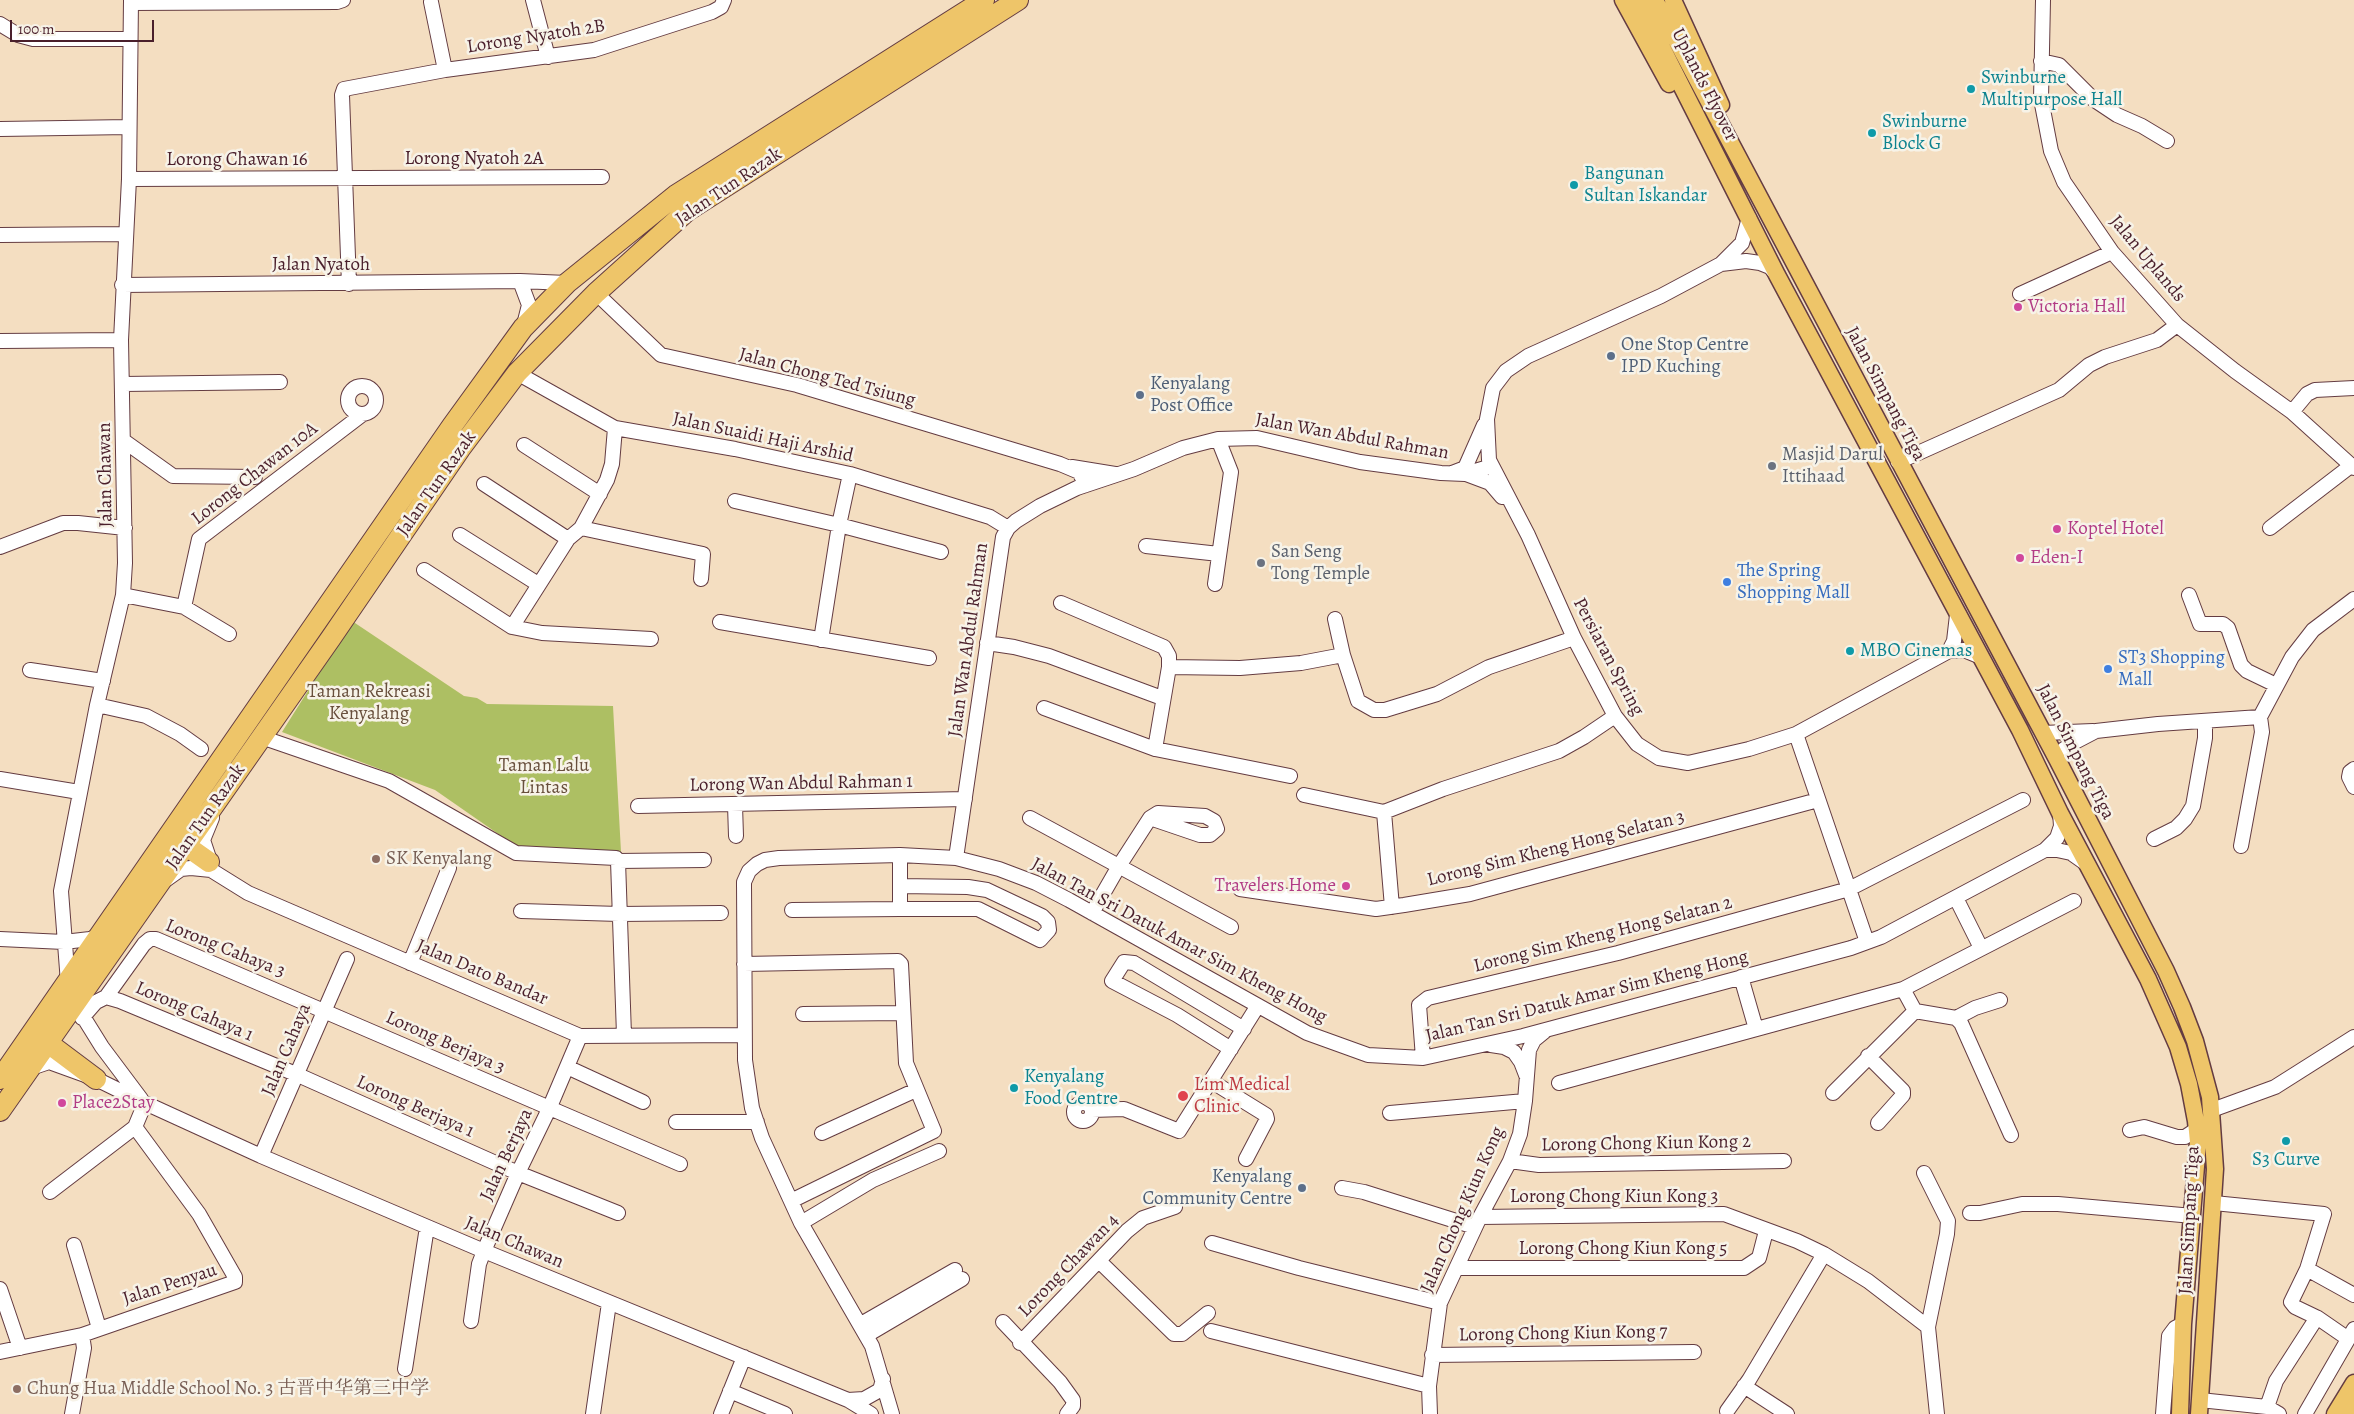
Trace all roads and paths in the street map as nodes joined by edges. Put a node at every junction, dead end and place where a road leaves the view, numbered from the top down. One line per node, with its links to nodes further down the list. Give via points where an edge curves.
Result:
1 (343, 0): 11 (street)
2 (533, 0): 15 (street)
3 (724, 0): 15 (street, Lorong Nyatoh 2B, via 721,7 712,12 628,41)
4 (984, 0): 35 (highway, Jalan Tun Razak, via 676,195)
5 (1018, 0): 38 (highway, Jalan Tun Razak, via 687,211)
6 (1623, 0): 27 (main road, via 1713,164)
7 (1638, 0): 22 (main road, Uplands Flyover)
8 (1655, 0): 21 (main road, Uplands Flyover)
9 (1673, 0): 26 (main road, via 1728,118)
10 (2043, 0): 16 (street, Jalan Uplands)
11 (131, 2): 14 (street, Jalan Chawan)
12 (431, 2): 17 (street)
13 (0, 24): 14 (street, via 18,35 33,39)
14 (130, 39): 18 (street, Jalan Chawan)
15 (548, 57): 17 (street, Lorong Nyatoh 2B)
16 (2041, 61): 20 (street, via 2059,64 2093,99); 31 (street, Jalan Uplands, via 2041,99 2051,151 2064,182)
17 (445, 70): 24 (street, Lorong Nyatoh 2B, via 344,89)
18 (129, 126): 19 (street); 25 (street, Jalan Chawan)
19 (0, 129)
20 (2166, 141)
21 (1734, 153): 26 (main road, Jalan Simpang Tiga)
22 (1720, 161): 27 (main road, Jalan Simpang Tiga)
23 (602, 177): 24 (street, Lorong Nyatoh 2A)
24 (345, 178): 25 (street, Lorong Chawan 16); 36 (street)
25 (129, 179): 29 (street, Jalan Chawan)
26 (1749, 180): 55 (main road, Jalan Simpang Tiga)
27 (1734, 189): 28 (main road, Jalan Simpang Tiga)
28 (1749, 218): 32 (street, via 1742,243); 33 (main road, Jalan Simpang Tiga)
29 (126, 234): 30 (street); 37 (street, Jalan Chawan)
30 (0, 235)
31 (2112, 252): 39 (street); 40 (street, Jalan Uplands)
32 (1721, 264): 33 (street, via 1760,263); 50 (street, via 1661,296 1520,361 1499,378)
33 (1777, 275): 88 (main road, Jalan Simpang Tiga)
34 (520, 281): 35 (street, Jalan Nyatoh); 36 (street, Jalan Nyatoh); 41 (street, via 529,305)
35 (567, 283): 41 (highway, Jalan Tun Razak)
36 (349, 284): 37 (street, Jalan Nyatoh)
37 (122, 286): 42 (street, Jalan Chawan)
38 (596, 293): 44 (highway, Jalan Tun Razak); 56 (street, Jalan Chong Ted Tsiung, via 662,355 797,386)
39 (2020, 294)
40 (2177, 325): 48 (street, Jalan Uplands); 55 (street, via 2157,340 2089,365 2059,390)
41 (523, 328): 161 (highway, Jalan Tun Razak)
42 (121, 340): 43 (street); 46 (street, Jalan Chawan)
43 (0, 341)
44 (517, 373): 51 (street, Jalan Suaidi Haji Arshid); 114 (highway, Jalan Tun Razak, via 460,449)
45 (280, 382): 46 (street)
46 (123, 384): 53 (street, Jalan Chawan)
47 (2354, 388): 48 (street, via 2315,390 2307,394)
48 (2292, 412): 58 (street, Jalan Uplands)
49 (364, 414): 87 (street, Lorong Chawan 10A, via 199,539)
50 (1487, 419): 57 (street, via 1487,448); 61 (street, via 1465,468)
51 (615, 428): 59 (street, Jalan Suaidi Haji Arshid); 65 (street, via 612,464)
52 (1218, 439): 60 (street, Jalan Wan Abdul Rahman, via 1183,448); 61 (street, Jalan Wan Abdul Rahman, via 1257,438 1360,462); 78 (street, via 1231,472)
53 (124, 441): 62 (street, via 173,476); 69 (street, Jalan Chawan)
54 (524, 445): 65 (street)
55 (1898, 462): 112 (main road, Jalan Simpang Tiga)
56 (1069, 466): 60 (street, Jalan Chong Ted Tsiung); 64 (street)
57 (1492, 466): 61 (street, Jalan Wan Abdul Rahman); 67 (street, Persiaran Spring)
58 (2353, 467): 72 (street)
59 (850, 474): 68 (street); 71 (street, Jalan Suaidi Haji Arshid, via 990,517)
60 (1118, 474): 64 (street, Jalan Wan Abdul Rahman)
61 (1458, 474): 67 (street, via 1490,483)
62 (255, 477)
63 (484, 484): 74 (street)
64 (1082, 487): 71 (street, Jalan Wan Abdul Rahman, via 1026,513)
65 (600, 494): 70 (street)
66 (735, 501): 68 (street)
67 (1514, 510): 93 (street, Persiaran Spring)
68 (839, 525): 77 (street); 95 (street)
69 (125, 528): 76 (street, via 64,523); 84 (street, Jalan Chawan)
70 (581, 528): 74 (street); 80 (street, via 703,554)
71 (1008, 528): 96 (street, Jalan Wan Abdul Rahman, via 1003,537)
72 (2270, 528)
73 (460, 535): 81 (street)
74 (568, 539): 81 (street)
75 (1146, 546): 78 (street)
76 (0, 547)
77 (941, 552)
78 (1220, 554): 82 (street)
79 (424, 570): 91 (street)
80 (701, 580)
81 (538, 584): 91 (street)
82 (1215, 584)
83 (2189, 595): 104 (street, via 2200,624 2222,624 2228,628 2241,666)
84 (123, 596): 87 (street); 103 (street, Jalan Chawan)
85 (2354, 600): 104 (street, via 2313,630)
86 (1061, 603): 101 (street, via 1164,647 1169,656)
87 (184, 607): 92 (street)
88 (1957, 615): 97 (street, via 1954,641); 99 (main road, Jalan Simpang Tiga)
89 (1335, 619): 98 (street)
90 (720, 622): 95 (street)
91 (512, 626): 94 (street, via 542,633)
92 (229, 634)
93 (1574, 638): 98 (street, via 1489,667 1437,694 1385,710 1374,710 1358,701); 108 (street, Persiaran Spring)
94 (651, 639)
95 (821, 640): 100 (street)
96 (987, 643): 105 (street, via 1049,656); 125 (street, Jalan Wan Abdul Rahman)
97 (1949, 651): 99 (street, via 1964,650); 113 (street, Persiaran Spring)
98 (1343, 655): 101 (street, via 1257,666)
99 (1980, 657): 131 (main road, Jalan Simpang Tiga)
100 (930, 658)
101 (1169, 667): 105 (street)
102 (30, 670): 103 (street)
103 (103, 681): 106 (street, Jalan Chawan)
104 (2276, 685): 109 (street)
105 (1162, 698): 115 (street)
106 (97, 705): 116 (street, via 146,716); 123 (street, Jalan Chawan)
107 (1044, 708): 115 (street)
108 (1615, 716): 113 (street, Persiaran Spring, via 1637,744 1648,752 1660,758 1688,763); 130 (street, via 1559,750)
109 (2260, 717): 110 (street); 137 (street, via 2262,732)
110 (2205, 721): 111 (street); 135 (street, via 2193,806 2176,828)
111 (2096, 731): 112 (street); 117 (street, via 2064,749)
112 (2043, 733): 117 (main road, Jalan Simpang Tiga)
113 (1796, 734): 126 (street)
114 (261, 737): 122 (highway, Jalan Tun Razak); 142 (street, via 389,781 516,854 611,857)
115 (1155, 748): 119 (street)
116 (201, 749)
117 (2056, 759): 211 (main road, Jalan Simpang Tiga, via 2166,971 2195,1041)
118 (2354, 769): 121 (street, via 2348,777)
119 (1290, 776)
120 (0, 780): 123 (street)
121 (2354, 787)
122 (225, 788): 136 (highway, Jalan Tun Razak); 146 (street, via 203,840)
123 (79, 792): 163 (street, Jalan Chawan, via 61,891)
124 (1304, 794): 130 (street)
125 (965, 799): 128 (street, Lorong Wan Abdul Rahman 1); 140 (street, Jalan Wan Abdul Rahman)
126 (1818, 800): 150 (street); 153 (street, Lorong Sim Kheng Hong Selatan 3, via 1470,894)
127 (2022, 800): 150 (street)
128 (735, 805): 129 (street, Lorong Wan Abdul Rahman 1); 134 (street)
129 (638, 806)
130 (1384, 812): 153 (street)
131 (2060, 813): 138 (street, Jalan Tan Sri Datuk Amar Sim Kheng Hong, via 2061,826 2057,838); 143 (main road, Jalan Simpang Tiga)
132 (1030, 818): 144 (street)
133 (1150, 818): 144 (street)
134 (736, 836)
135 (2154, 839)
136 (185, 845): 146 (highway); 147 (highway, Jalan Tun Razak); 167 (highway, via 173,847 123,916)
137 (2241, 846)
138 (2045, 850): 143 (street, via 2071,853); 151 (street, Jalan Tan Sri Datuk Amar Sim Kheng Hong)
139 (900, 855): 140 (street, Jalan Tan Sri Datuk Amar Sim Kheng Hong); 148 (street); 169 (street, Jalan Tan Sri Datuk Amar Sim Kheng Hong, via 779,858 757,864 744,882)
140 (956, 858): 158 (street, Jalan Tan Sri Datuk Amar Sim Kheng Hong, via 1036,883)
141 (704, 860): 142 (street)
142 (618, 861): 159 (street)
143 (2088, 865): 218 (main road, Jalan Simpang Tiga, via 2148,979 2178,1047)
144 (1119, 866): 158 (street); 160 (street)
145 (449, 868): 168 (street)
146 (215, 869): 147 (street, Jalan Dato Bandar, via 181,870); 168 (street, Jalan Dato Bandar, via 248,893)
147 (158, 885): 176 (highway, Jalan Tun Razak)
148 (900, 886): 154 (street); 154 (street, via 959,886 987,890 1042,916 1048,922 1049,930 1040,940 978,909)
149 (1240, 889): 153 (street, Lorong Sim Kheng Hong Selatan 3, via 1376,908)
150 (1849, 889): 164 (street); 194 (street, Lorong Sim Kheng Hong Selatan 2, via 1618,953 1428,998 1420,1005)
151 (1956, 898): 164 (street, Jalan Tan Sri Datuk Amar Sim Kheng Hong); 165 (street)
152 (2074, 902): 165 (street)
153 (1392, 907)
154 (900, 909): 155 (street)
155 (792, 910)
156 (521, 911): 159 (street)
157 (721, 913): 159 (street)
158 (1092, 913): 175 (street, Jalan Tan Sri Datuk Amar Sim Kheng Hong)
159 (619, 914): 186 (street)
160 (1231, 927)
161 (100, 936): 163 (street); 167 (highway, Jalan Tun Razak)
162 (0, 938): 163 (street)
163 (64, 942): 171 (street, Jalan Chawan)
164 (1867, 942): 170 (street, Jalan Tan Sri Datuk Amar Sim Kheng Hong)
165 (1981, 948): 172 (street)
166 (347, 959): 177 (street, Jalan Cahaya)
167 (85, 960): 171 (highway, Jalan Tun Razak)
168 (410, 963): 187 (street, Jalan Dato Bandar)
169 (744, 964): 179 (street, via 898,961 902,969); 188 (street, Jalan Tan Sri Datuk Amar Sim Kheng Hong)
170 (1741, 977): 184 (street, Jalan Tan Sri Datuk Amar Sim Kheng Hong); 185 (street)
171 (68, 983): 181 (highway, Jalan Tun Razak)
172 (1903, 989): 178 (street); 185 (street)
173 (106, 997): 176 (street, Lorong Cahaya 1); 177 (street, Lorong Cahaya 3, via 144,944 156,939); 198 (street, Lorong Cahaya 1)
174 (2000, 1000): 182 (street)
175 (1257, 1007): 183 (street); 194 (street, Jalan Tan Sri Datuk Amar Sim Kheng Hong, via 1352,1051 1385,1057)
176 (79, 1010): 190 (highway, Jalan Tun Razak); 197 (street)
177 (325, 1011): 198 (street, Jalan Cahaya); 209 (street, Lorong Berjaya 3)
178 (1915, 1011): 182 (street); 193 (street)
179 (903, 1013): 180 (street); 204 (street, via 906,1064)
180 (803, 1014)
181 (43, 1018): 190 (highway, via 43,1037); 199 (highway, Jalan Tun Razak)
182 (1956, 1018): 221 (street, via 1968,1035)
183 (1244, 1029): 192 (street); 192 (street, via 1134,963 1124,962 1112,981 1177,1015)
184 (1548, 1029): 191 (street, Jalan Tan Sri Datuk Amar Sim Kheng Hong); 202 (street, Jalan Chong Kiun Kong, via 1534,1040 1529,1050)
185 (1756, 1029): 203 (street)
186 (624, 1035): 187 (street, Jalan Dato Bandar); 188 (street, Jalan Dato Bandar)
187 (580, 1036): 195 (street, Jalan Berjaya)
188 (744, 1036): 215 (street, Jalan Tan Sri Datuk Amar Sim Kheng Hong, via 745,1060)
189 (2354, 1037): 211 (street, via 2275,1088)
190 (48, 1044): 196 (highway, Jalan Tun Razak); 200 (highway)
191 (1489, 1044): 194 (street, Jalan Tan Sri Datuk Amar Sim Kheng Hong); 202 (street, via 1514,1052)
192 (1231, 1049): 201 (street)
193 (1868, 1056): 205 (street); 216 (street, via 1903,1091)
194 (1423, 1058)
195 (567, 1066): 206 (street); 209 (street, Jalan Berjaya)
196 (30, 1068): 200 (street, via 49,1062); 212 (highway, Jalan Tun Razak)
197 (118, 1070): 200 (street, via 115,1080); 208 (street)
198 (298, 1075): 223 (street, Jalan Cahaya); 228 (street, Lorong Berjaya 1)
199 (0, 1080)
200 (101, 1081): 208 (street, Jalan Chawan)
201 (1211, 1081): 210 (street, via 1180,1131 1124,1109); 224 (street, via 1266,1115)
202 (1528, 1081): 207 (street, Jalan Chong Kiun Kong)
203 (1559, 1083)
204 (916, 1090): 220 (street); 232 (street, via 934,1131)
205 (1833, 1093)
206 (643, 1102)
207 (1525, 1102): 213 (street); 225 (street, Jalan Chong Kiun Kong, via 1520,1134)
208 (145, 1104): 217 (street); 223 (street, Jalan Chawan)
209 (549, 1110): 227 (street, Lorong Berjaya 3); 228 (street, Jalan Berjaya)
210 (1092, 1110)
211 (2212, 1110): 233 (main road, Jalan Simpang Tiga)
212 (0, 1111)
213 (1390, 1113)
214 (676, 1122): 215 (street)
215 (757, 1122): 232 (street, Jalan Tan Sri Datuk Amar Sim Kheng Hong)
216 (1878, 1123)
217 (135, 1127): 231 (street); 260 (street, Jalan Penyau, via 199,1214 235,1279 229,1285)
218 (2197, 1129): 219 (street, via 2177,1138 2144,1127); 237 (main road, Jalan Simpang Tiga)
219 (2130, 1130)
220 (822, 1134)
221 (2011, 1135)
222 (940, 1151): 239 (street, via 873,1180)
223 (261, 1156): 240 (street, Jalan Chawan)
224 (1246, 1159)
225 (1510, 1161): 226 (street, Lorong Chong Kiun Kong 2, via 1539,1165); 238 (street, Jalan Chong Kiun Kong)
226 (1784, 1161)
227 (680, 1164)
228 (518, 1173): 235 (street, Lorong Berjaya 1); 244 (street, Jalan Berjaya)
229 (1924, 1173): 259 (street, via 1948,1221)
230 (1342, 1188): 238 (street, Lorong Chong Kiun Kong 3)
231 (50, 1192)
232 (791, 1201): 239 (street, Jalan Tan Sri Datuk Amar Sim Kheng Hong)
233 (2214, 1203): 248 (street, via 2324,1214); 279 (main road, Jalan Simpang Tiga)
234 (1174, 1207): 246 (street, Lorong Chawan 4, via 1136,1223)
235 (618, 1212)
236 (1970, 1213): 237 (street, via 2022,1204 2058,1204)
237 (2193, 1216): 258 (main road, Jalan Simpang Tiga)
238 (1478, 1222): 241 (street, Lorong Chong Kiun Kong 3, via 1724,1214); 247 (street, Jalan Chong Kiun Kong)
239 (801, 1223): 261 (street, Jalan Tan Sri Datuk Amar Sim Kheng Hong)
240 (427, 1227): 244 (street, Jalan Chawan); 271 (street)
241 (1766, 1231): 245 (street, Lorong Chong Kiun Kong 3); 247 (street, Lorong Chong Kiun Kong 5, via 1759,1258 1744,1268)
242 (1212, 1242): 253 (street, via 1299,1268)
243 (74, 1245): 260 (street)
244 (484, 1252): 252 (street, Jalan Chawan); 256 (street, Jalan Berjaya, via 479,1264)
245 (1824, 1254): 259 (street, Lorong Chong Kiun Kong 3, via 1868,1281); 275 (street)
246 (1100, 1261): 254 (street, via 1174,1334 1182,1334); 265 (street, Lorong Chawan 4)
247 (1457, 1268): 253 (street, Jalan Chong Kiun Kong)
248 (2307, 1269): 251 (street); 255 (street, via 2291,1302)
249 (958, 1274): 261 (street)
250 (0, 1290): 266 (street)
251 (2354, 1295)
252 (609, 1303): 270 (street, Jalan Chawan); 284 (street)
253 (1440, 1303): 269 (street, Jalan Chong Kiun Kong)
254 (1208, 1313)
255 (2318, 1318): 263 (street); 281 (street, via 2276,1381)
256 (472, 1321)
257 (1003, 1322): 265 (street)
258 (2183, 1324): 293 (street, via 2169,1336); 294 (main road, Jalan Simpang Tiga)
259 (1928, 1327): 292 (street)
260 (100, 1328): 264 (street, Jalan Penyau)
261 (864, 1330): 272 (street, Jalan Tan Sri Datuk Amar Sim Kheng Hong)
262 (1211, 1331): 274 (street)
263 (2351, 1333): 295 (street)
264 (82, 1335): 266 (street, Jalan Penyau); 283 (street, via 84,1348)
265 (1020, 1343): 289 (street, via 1060,1382 1073,1400)
266 (20, 1348): 267 (street, Jalan Penyau)
267 (0, 1352)
268 (1694, 1352): 269 (street, Lorong Chong Kiun Kong 7)
269 (1432, 1355): 274 (street, Jalan Chong Kiun Kong)
270 (744, 1357): 276 (street); 277 (street, Jalan Chawan)
271 (405, 1369)
272 (883, 1379): 277 (street, via 880,1390 864,1399); 288 (street, Jalan Tan Sri Datuk Amar Sim Kheng Hong)
273 (2354, 1383): 296 (main road)
274 (1429, 1386): 290 (street, Jalan Chong Kiun Kong)
275 (1744, 1386): 282 (street); 291 (street)
276 (730, 1391): 285 (street); 286 (street)
277 (848, 1400): 287 (street, Jalan Chawan)
278 (2354, 1405): 297 (main road)
279 (2200, 1407): 280 (street)
280 (2233, 1409): 281 (street)
281 (2273, 1410)
282 (1727, 1411)
283 (72, 1414)
284 (593, 1414)
285 (721, 1414)
286 (785, 1414)
287 (871, 1414)
288 (892, 1414)
289 (1067, 1414)
290 (1430, 1414)
291 (1787, 1414)
292 (1937, 1414)
293 (2164, 1414)
294 (2180, 1414)
295 (2305, 1414)
296 (2335, 1414)
297 (2348, 1414)

